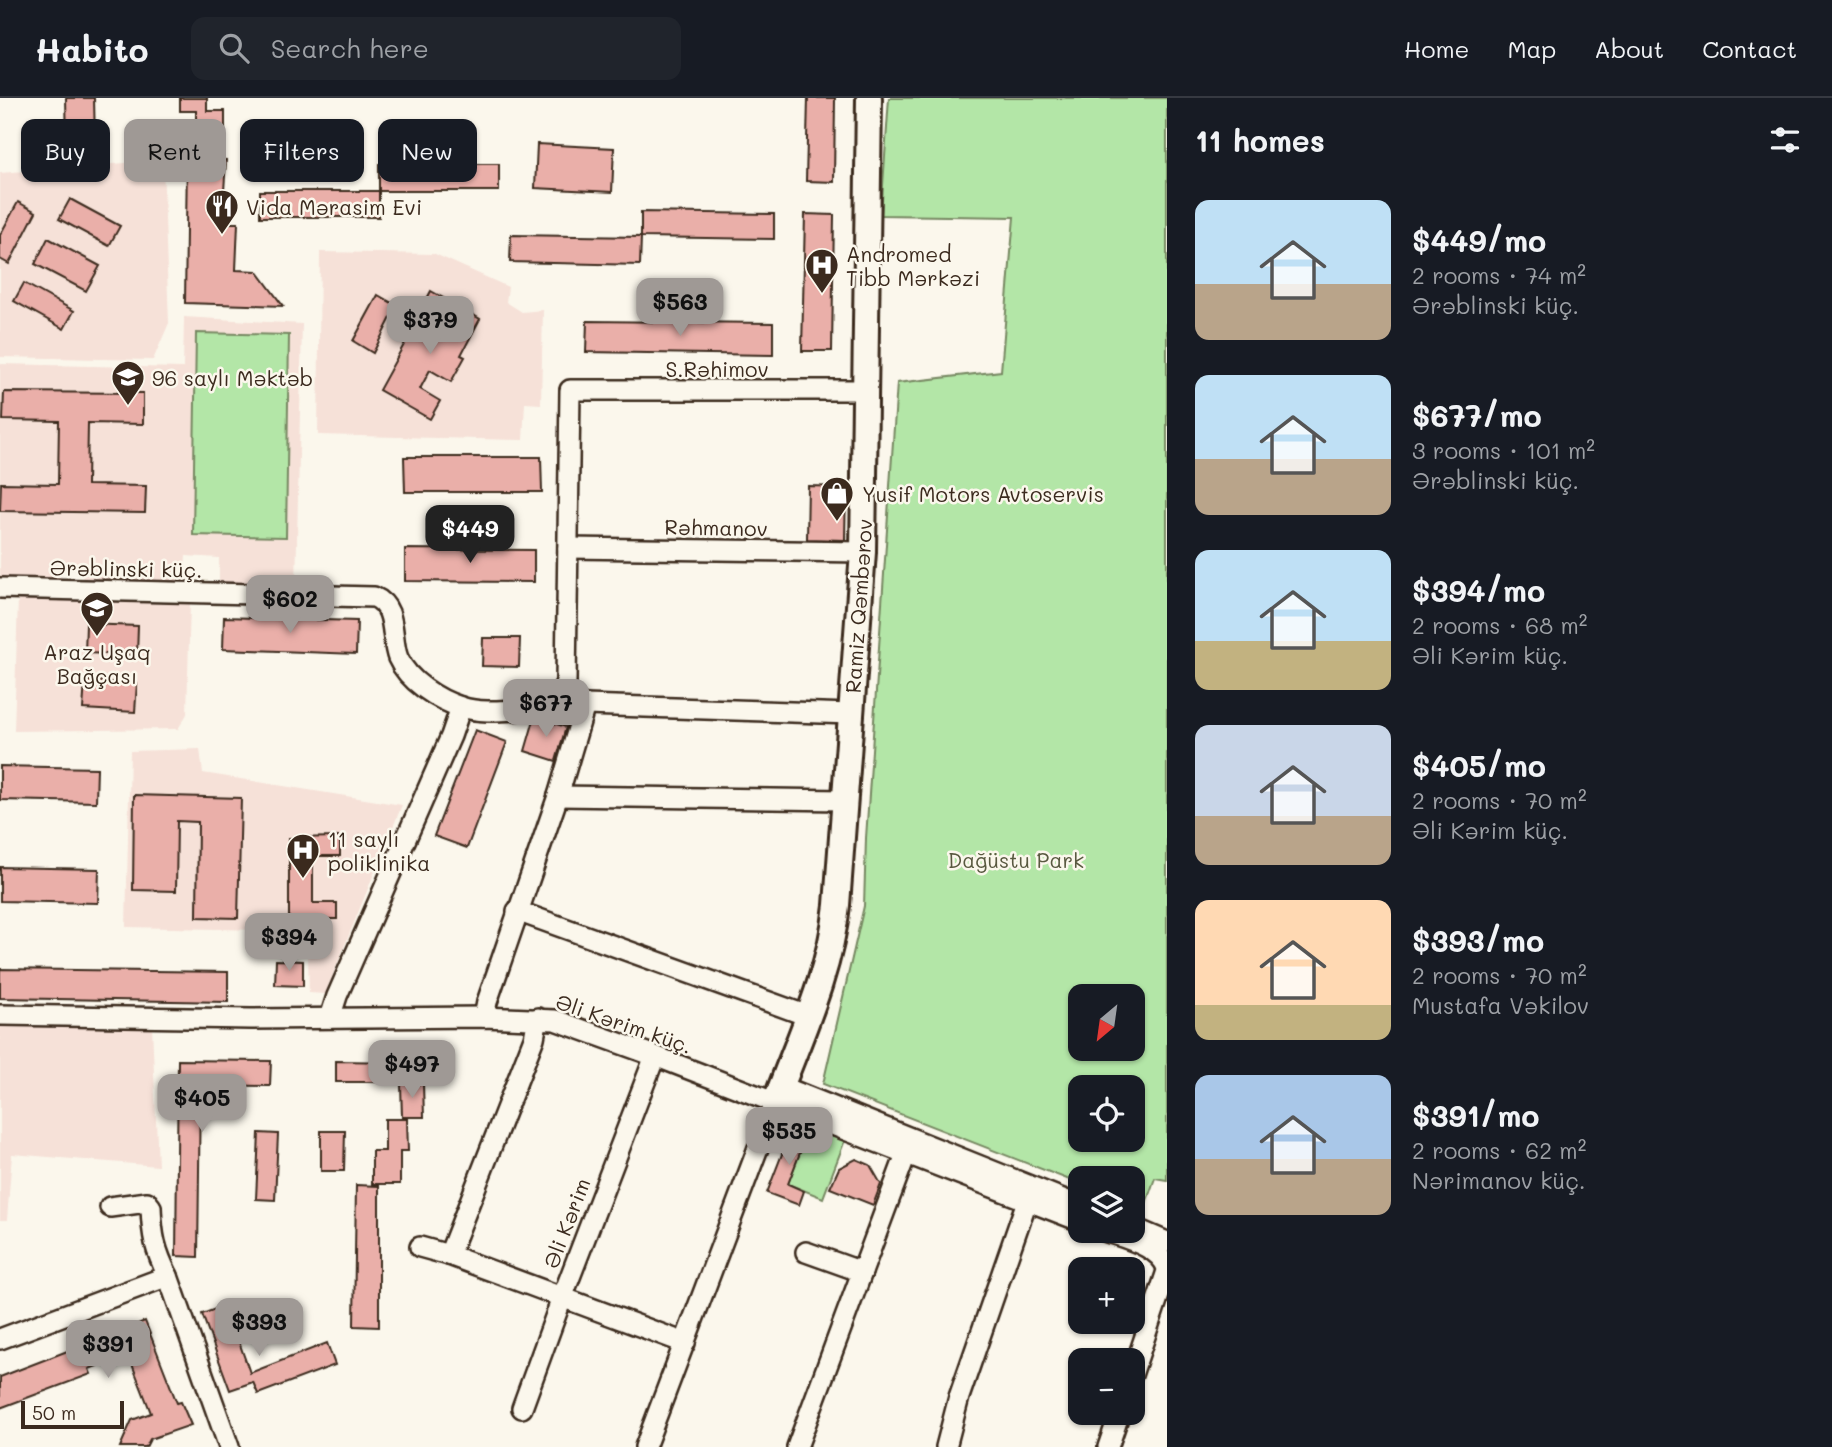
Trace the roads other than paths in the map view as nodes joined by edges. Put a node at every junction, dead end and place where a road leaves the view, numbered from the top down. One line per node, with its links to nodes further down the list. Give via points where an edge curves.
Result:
1 (869, 98): 2 (main road, Ramiz Qəmbərov)
2 (865, 390): 3 (street, S.Rəhimov, via 570,390); 4 (main road, Ramiz Qəmbərov)
3 (568, 548): 4 (street, Rəhmanov); 6 (street, via 566,682)
4 (863, 552): 9 (main road, Ramiz Qəmbərov)
5 (0, 588): 8 (street, Ərəblinski küç., via 374,597 389,611 404,669 421,685)
6 (560, 696): 7 (street); 8 (street, Ərəblinski küç., via 553,703 527,709)
7 (585, 705): 9 (street); 10 (street)
8 (461, 707): 16 (street)
9 (851, 714): 11 (main road, Ramiz Qəmbərov)
10 (558, 796): 11 (street); 12 (street)
11 (844, 800): 14 (main road, Ramiz Qəmbərov, via 835,926)
12 (517, 911): 14 (street); 15 (street)
13 (0, 1015): 16 (street, Əli Kərim küç.)
14 (808, 1016): 19 (main road, Ramiz Qəmbərov)
15 (484, 1017): 16 (street, Əli Kərim küç.); 17 (street, Əli Kərim küç.)
16 (330, 1018)
17 (538, 1018): 18 (street, Əli Kərim küç., via 572,1025); 30 (street)
18 (655, 1056): 19 (street, Əli Kərim küç.); 34 (street, Əli Kərim)
19 (778, 1094): 20 (street, Əli Kərim küç.); 22 (street); 36 (street)
20 (906, 1154): 21 (street, Əli Kərim küç.); 32 (street)
21 (1027, 1201): 24 (street, Əli Kərim küç.); 43 (street)
22 (1068, 1202)
23 (110, 1207): 33 (street, via 147,1202 151,1206 152,1238)
24 (1068, 1217)
25 (1145, 1233): 26 (street)
26 (1167, 1242)
27 (1133, 1243): 31 (street, via 1160,1256)
28 (420, 1247): 30 (street)
29 (806, 1252): 32 (street)
30 (449, 1255): 34 (street)
31 (1167, 1269): 37 (street)
32 (862, 1272): 42 (street)
33 (168, 1276): 35 (street); 40 (street)
34 (562, 1298): 36 (street); 38 (street, Əli Kərim)
35 (0, 1339)
36 (685, 1343): 41 (street)
37 (1141, 1348)
38 (522, 1408)
39 (1116, 1425): 44 (street)
40 (229, 1447)
41 (645, 1447)
42 (797, 1447)
43 (946, 1447)
44 (1108, 1447)

